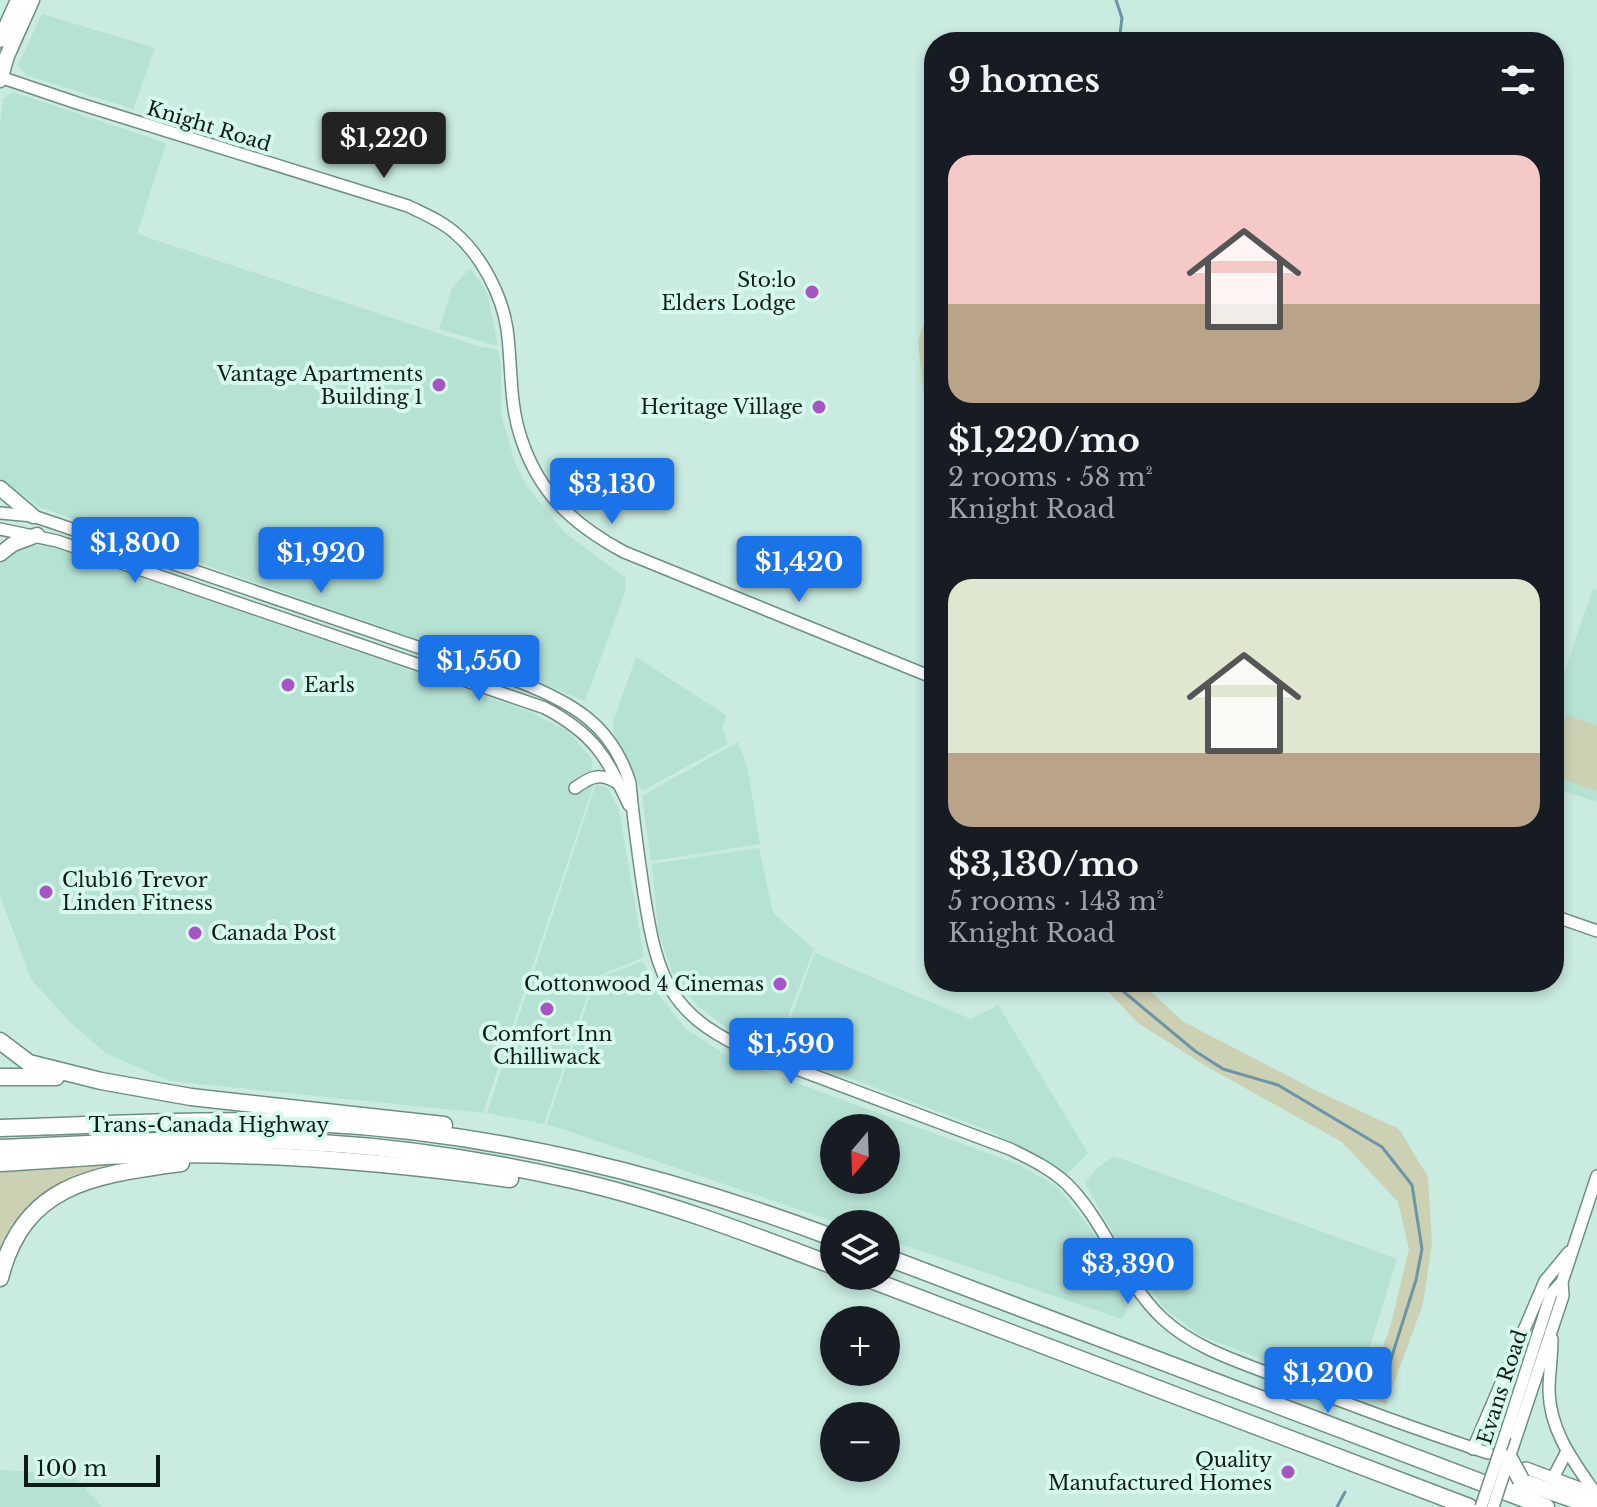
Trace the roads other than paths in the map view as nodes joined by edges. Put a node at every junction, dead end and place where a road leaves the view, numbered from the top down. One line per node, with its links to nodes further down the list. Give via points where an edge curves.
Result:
1 (18, 0): 3 (main road)
2 (32, 0): 4 (main road)
3 (0, 40)
4 (0, 78): 11 (street, Knight Road, via 432,217 455,233 490,280 507,325 520,437 541,483 561,508 589,533 624,552)
5 (0, 488): 7 (main road)
6 (0, 513): 7 (street)
7 (33, 516): 14 (street, via 550,694 580,710 609,740 626,768)
8 (0, 529): 9 (street)
9 (37, 535): 10 (main road); 12 (street, via 545,708 590,739)
10 (0, 554)
11 (924, 674)
12 (619, 784): 13 (street, via 598,776); 14 (street)
13 (575, 788)
14 (632, 812): 36 (street, via 658,965 677,998 708,1030 1045,1166 1089,1210 1142,1295 1186,1336 1385,1419)
15 (1564, 919): 16 (street)
16 (1597, 931)
17 (0, 1041): 19 (highway, via 29,1063)
18 (0, 1077): 19 (highway)
19 (101, 1081): 25 (highway, via 203,1099 490,1132)
20 (0, 1128): 25 (highway, Trans-Canada Highway, via 290,1122 361,1126 551,1152)
21 (0, 1148): 26 (highway, Trans-Canada Highway, via 187,1141 322,1143 477,1162)
22 (230, 1156): 23 (highway); 26 (highway, via 436,1169); 31 (highway, via 113,1172 66,1188 46,1200 20,1228)
23 (0, 1163)
24 (1597, 1176): 28 (street, Evans Road)
25 (663, 1180): 27 (highway, Trans-Canada Highway)
26 (615, 1192): 29 (highway, Trans-Canada Highway)
27 (820, 1233)
28 (1575, 1245): 32 (street, Evans Road); 36 (street, via 1545,1281)
29 (820, 1261)
30 (900, 1262): 47 (highway)
31 (0, 1278)
32 (1562, 1282): 34 (street, Evans Road); 35 (street, Evans Road, via 1551,1294)
33 (898, 1290): 44 (highway)
34 (1553, 1327): 35 (street, Evans Road); 38 (street, via 1549,1391)
35 (1510, 1438): 39 (street, Evans Road); 40 (street, Evans Road, bridge)
36 (1473, 1449): 37 (street)
37 (1488, 1453)
38 (1566, 1453): 42 (street); 43 (street)
39 (1509, 1458): 40 (street, Evans Road, bridge); 41 (highway, bridge)
40 (1498, 1474): 41 (highway, bridge); 45 (street, Evans Road, bridge); 46 (street, Evans Road, bridge)
41 (1524, 1474): 42 (street); 48 (highway)
42 (1553, 1478): 43 (street)
43 (1597, 1494)
44 (1469, 1507)
45 (1481, 1507)
46 (1493, 1507)
47 (1546, 1507)
48 (1596, 1507)

